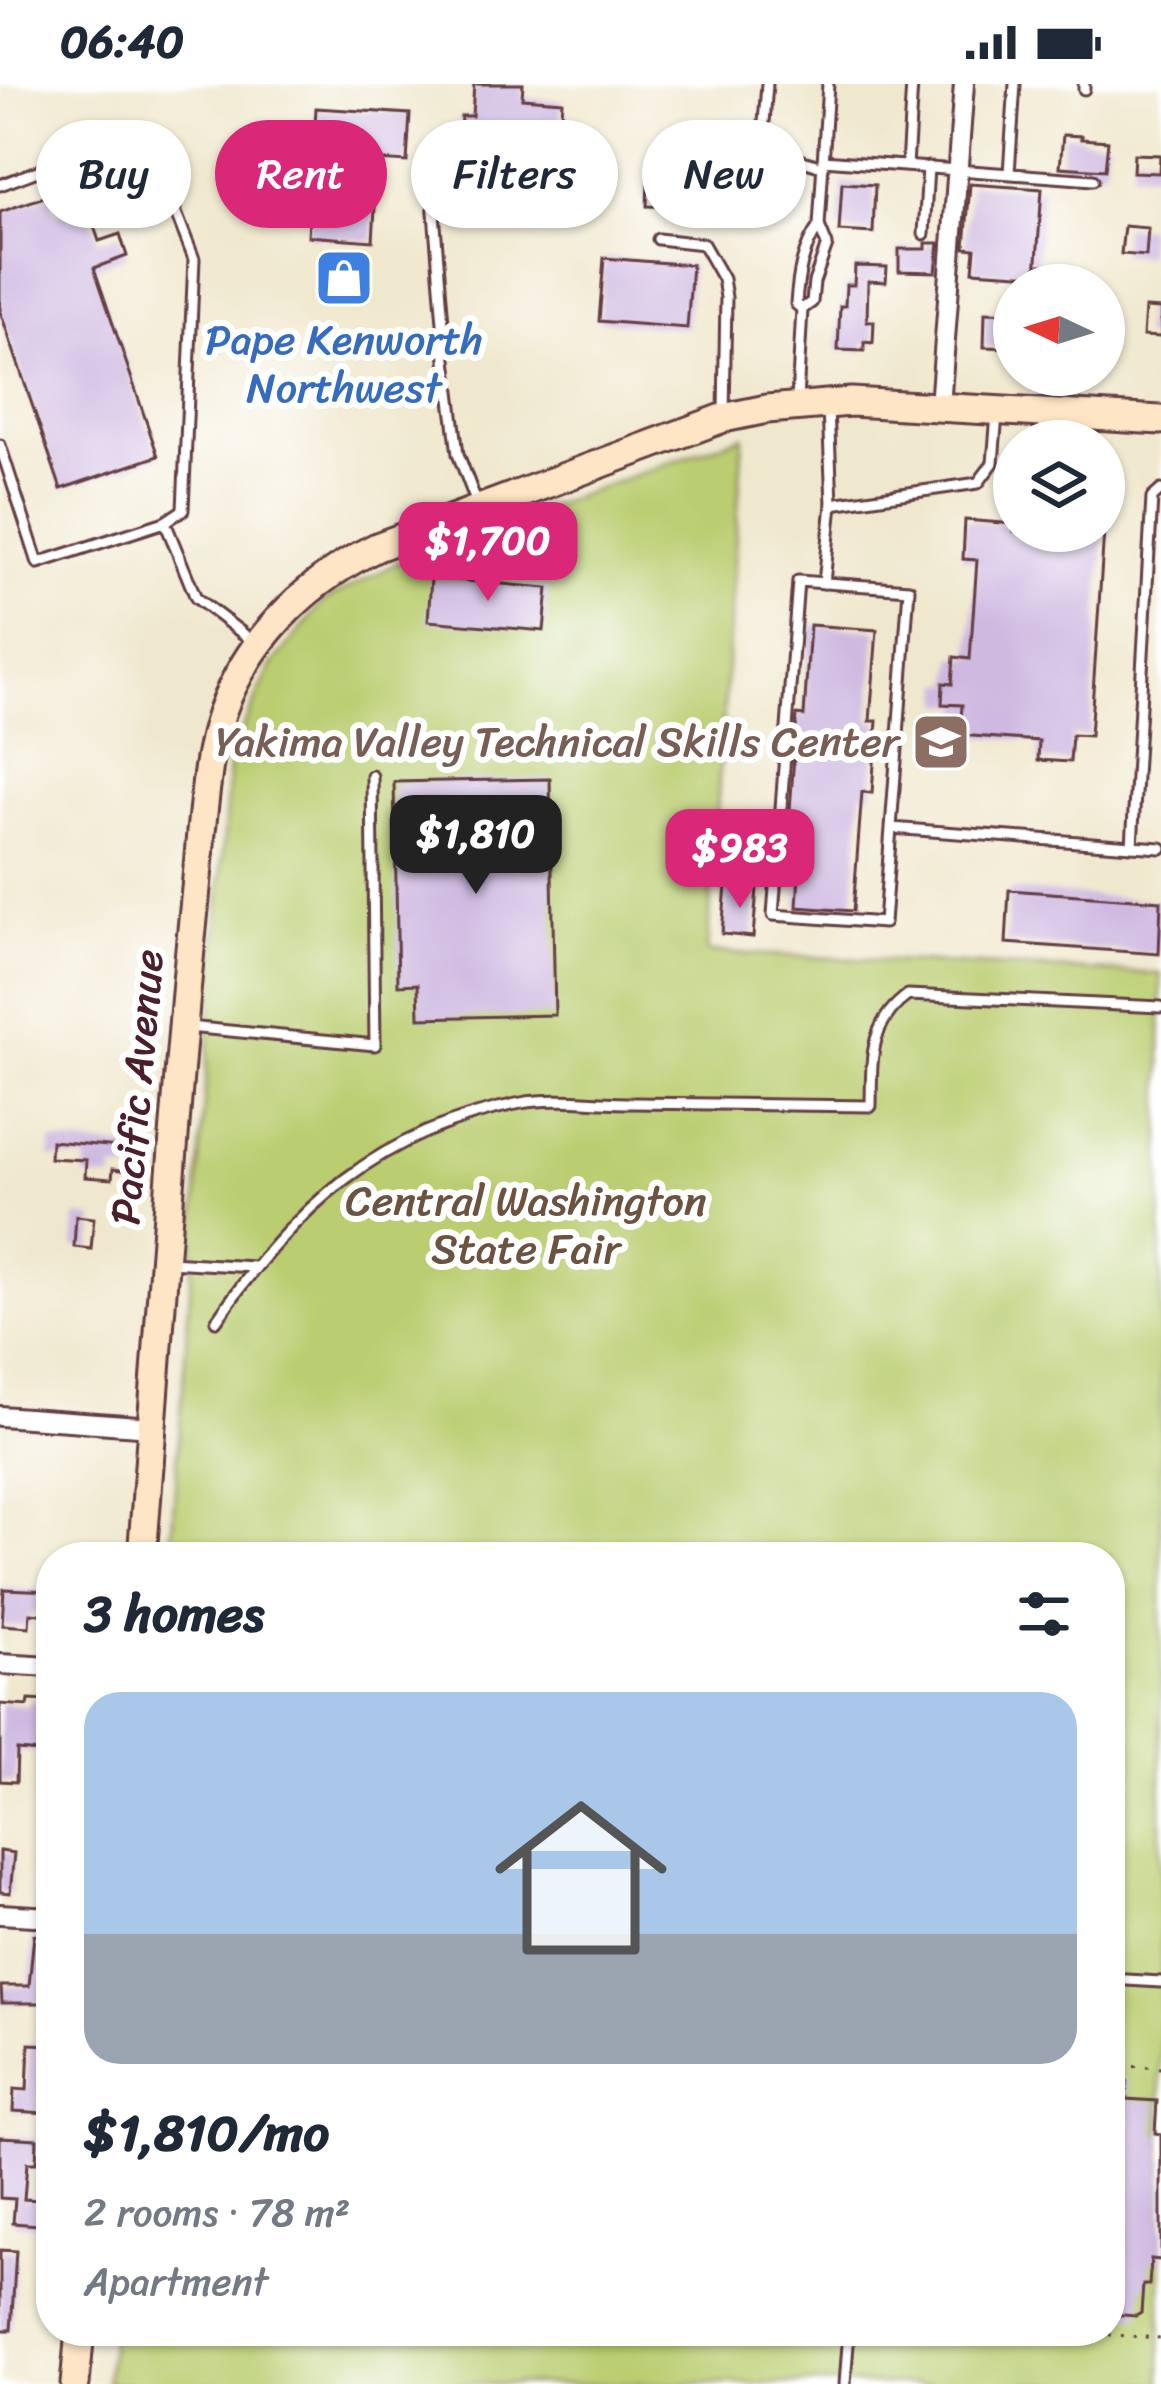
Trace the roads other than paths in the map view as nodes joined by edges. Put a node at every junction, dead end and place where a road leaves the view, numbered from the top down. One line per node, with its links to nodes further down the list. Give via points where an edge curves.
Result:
1 (767, 84): 6 (lane, via 762,149)
2 (828, 84): 6 (lane)
3 (912, 84): 7 (lane)
4 (964, 84): 9 (street)
5 (1015, 84): 10 (lane)
6 (823, 164): 7 (lane); 13 (lane)
7 (907, 166): 8 (lane)
8 (928, 167): 9 (lane); 15 (lane)
9 (958, 169): 10 (lane); 20 (street)
10 (1009, 173): 11 (lane)
11 (1094, 180)
12 (0, 185): 28 (lane, via 144,131 194,259 183,510)
13 (819, 226): 17 (lane, via 798,274); 17 (lane, via 827,245 812,302)
14 (435, 228): 27 (lane, via 458,454)
15 (924, 234)
16 (658, 239): 22 (lane, via 703,244 723,279)
17 (802, 309): 19 (lane)
18 (827, 402): 19 (street, Pacific Avenue); 20 (street, Pacific Avenue); 26 (lane)
19 (796, 406): 22 (street, Pacific Avenue)
20 (940, 407): 21 (street, Pacific Avenue)
21 (997, 410): 23 (street, Pacific Avenue); 26 (lane, via 993,464 978,483)
22 (723, 418): 27 (street, Pacific Avenue)
23 (1161, 420)
24 (0, 446): 28 (lane, via 38,563)
25 (1161, 490): 33 (lane, via 1152,498)
26 (832, 503): 29 (lane)
27 (478, 509): 30 (street, Pacific Avenue, via 352,559 307,590)
28 (164, 522): 30 (lane, via 196,598)
29 (824, 583): 32 (lane, via 909,589); 32 (lane, via 798,581 773,915 884,923)
30 (261, 640): 36 (street, Pacific Avenue, via 227,698 211,750)
31 (372, 776): 36 (lane, via 375,1045)
32 (891, 828): 33 (lane)
33 (1132, 846): 34 (lane)
34 (1161, 848)
35 (1161, 1007): 38 (lane, via 908,995 889,1009 875,1038 871,1106 526,1102 438,1125 319,1198)
36 (183, 1027): 37 (street, Pacific Avenue)
37 (165, 1261): 38 (lane); 41 (street, Pacific Avenue)
38 (254, 1267): 39 (lane)
39 (216, 1321)
40 (0, 1416): 41 (street)
41 (152, 1427): 42 (street, Pacific Avenue)
42 (143, 1542)
43 (0, 1664): 44 (street)
44 (36, 1666)
45 (0, 1914): 46 (street)
46 (36, 1916)
47 (1125, 1980): 48 (lane)
48 (1161, 1982)
49 (79, 2346): 51 (street)
50 (848, 2346): 52 (lane)
51 (75, 2384)
52 (845, 2384)

